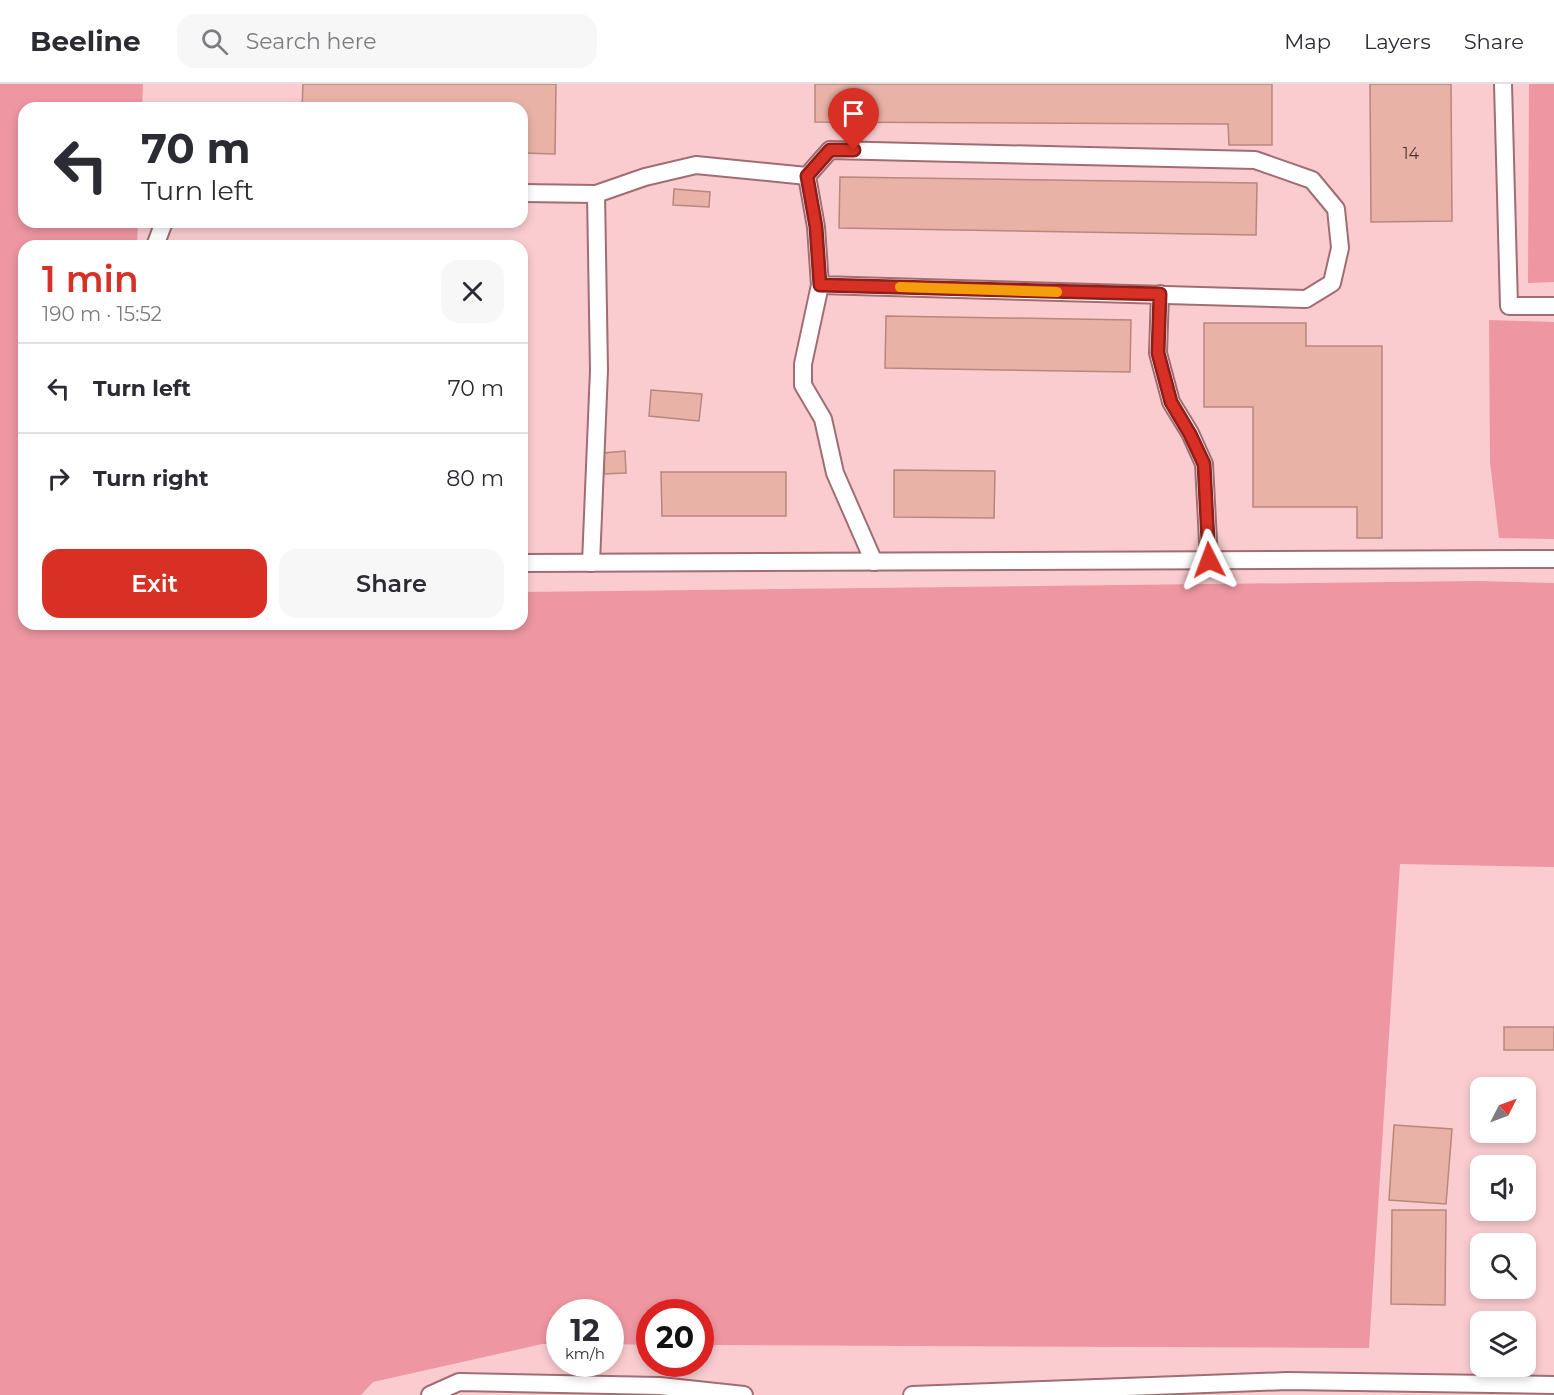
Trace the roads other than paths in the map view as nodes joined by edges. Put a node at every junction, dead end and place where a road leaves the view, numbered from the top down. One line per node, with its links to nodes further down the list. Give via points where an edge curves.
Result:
1 (1503, 84): 7 (lane, via 1509,306)
2 (807, 176): 4 (lane, via 696,165); 5 (lane); 6 (lane, via 830,150 1255,160 1312,180 1336,209 1340,248 1332,283 1306,299)
3 (528, 193): 4 (lane)
4 (596, 194): 12 (lane, via 599,370)
5 (820, 285): 6 (lane); 10 (lane, via 803,364 803,385 823,418 836,473)
6 (1160, 294): 9 (lane, via 1158,353 1171,402 1204,464)
7 (1554, 306)
8 (1554, 559): 9 (lane)
9 (1209, 560): 10 (lane)
10 (874, 562): 12 (lane)
11 (528, 563): 12 (lane)
12 (591, 563)
13 (1554, 1385): 17 (lane, via 1287,1381)
14 (660, 1391): 15 (lane, via 459,1382); 16 (lane)
15 (430, 1395)
16 (744, 1395)
17 (912, 1395)

